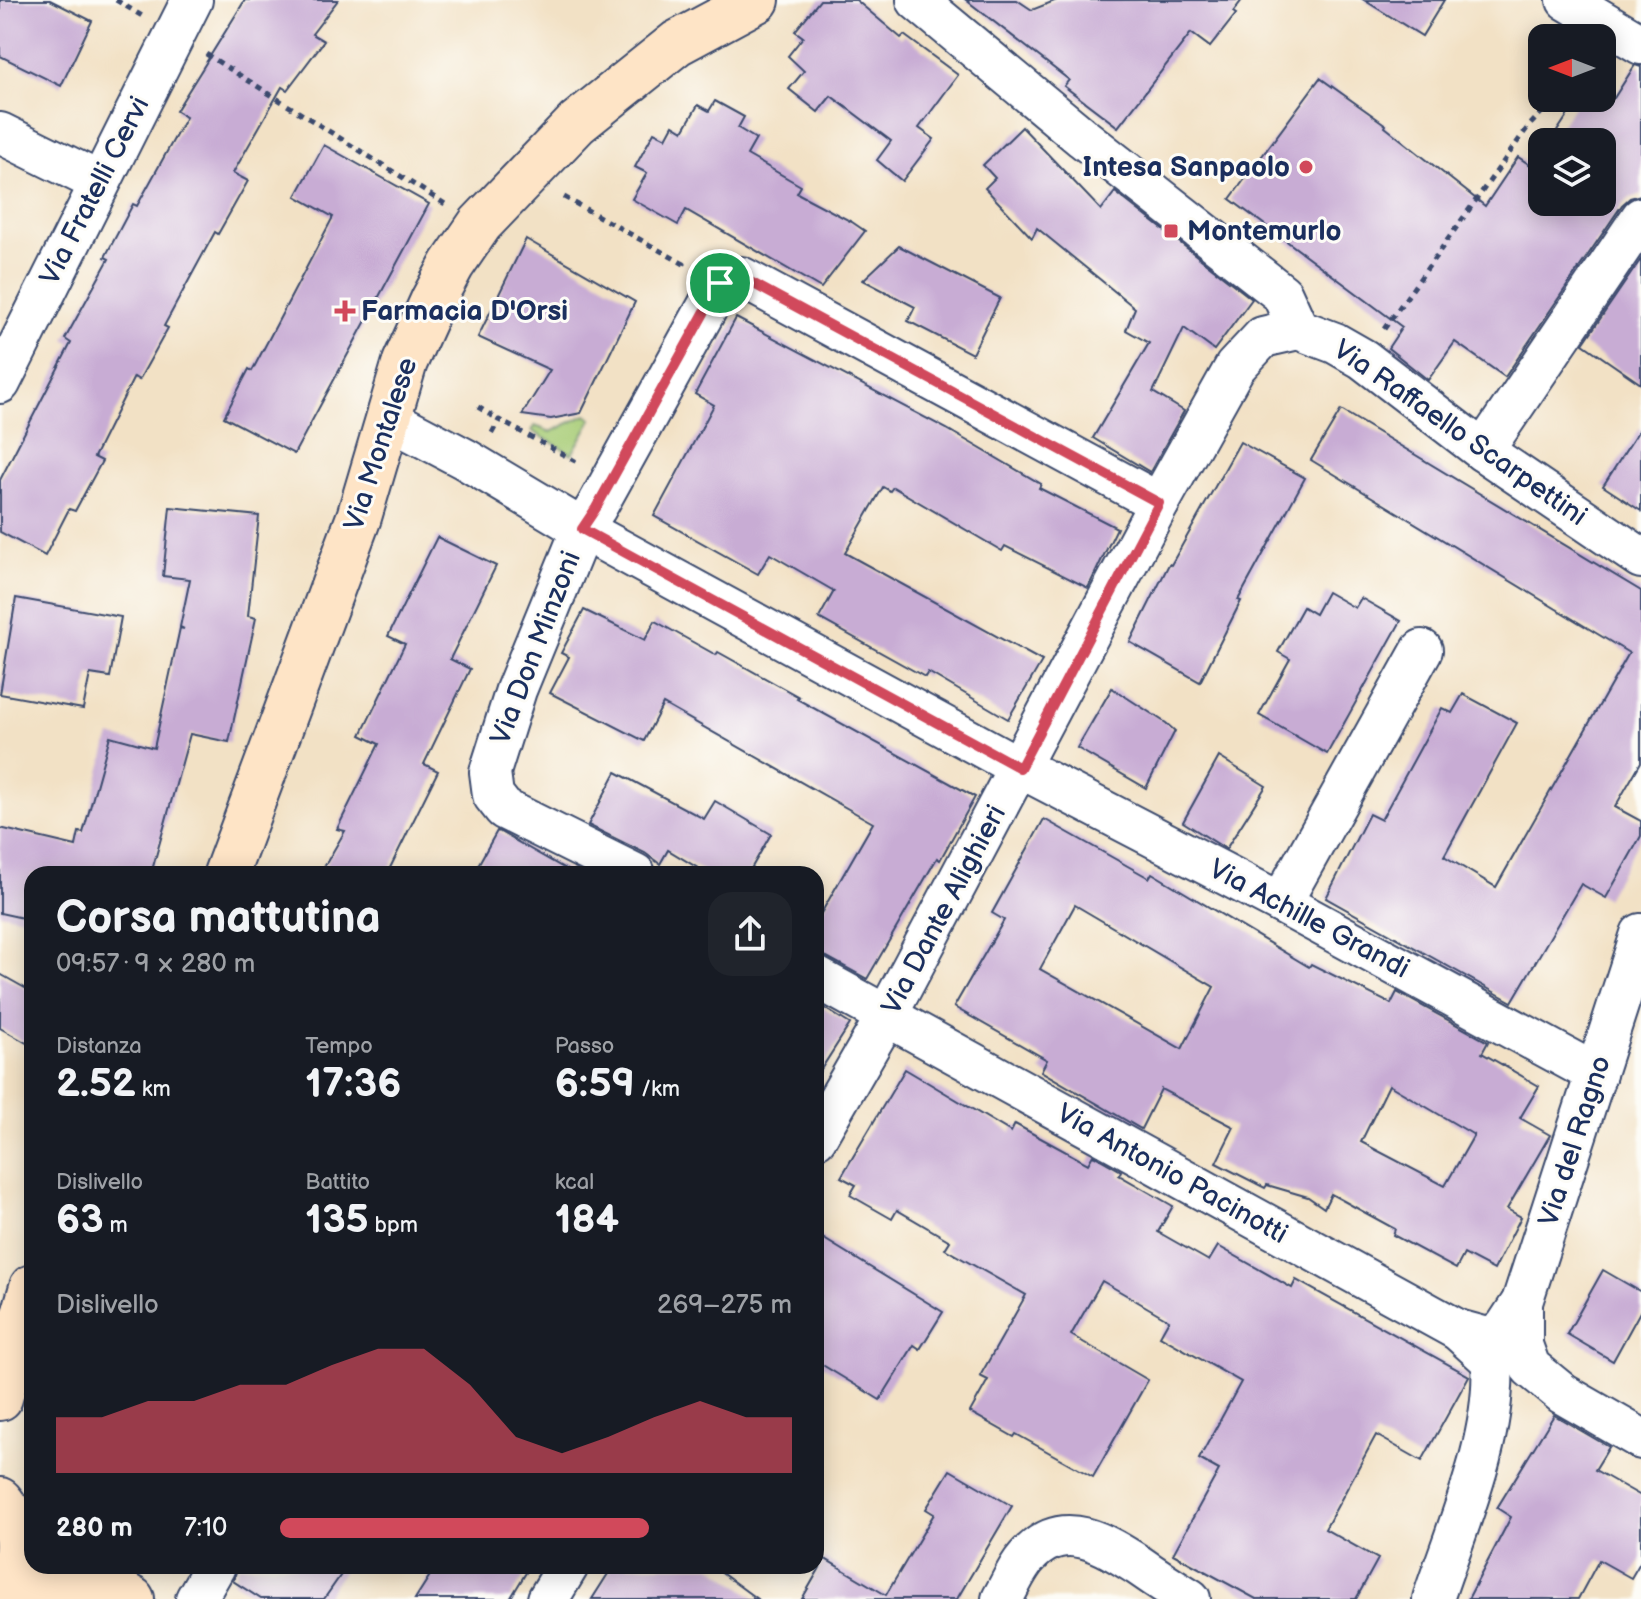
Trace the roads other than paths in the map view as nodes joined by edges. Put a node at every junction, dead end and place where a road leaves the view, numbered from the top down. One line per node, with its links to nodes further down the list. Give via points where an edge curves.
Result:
1 (192, 0): 7 (street, Via Fratelli Cervi)
2 (757, 0): 11 (street, Via Montalese, via 677,43 577,123 480,224 433,300)
3 (917, 0): 9 (street, Via Raffaello Scarpettini, via 1282,294)
4 (1567, 0): 5 (street)
5 (1641, 44)
6 (0, 133): 7 (street)
7 (99, 182): 10 (street, Via Fratelli Cervi)
8 (1641, 218): 12 (street)
9 (1298, 329): 12 (street, Via Raffaello Scarpettini, via 1363,359); 13 (street, Via Dante Alighieri, via 1263,337 1235,367)
10 (0, 383)
11 (387, 418): 14 (street, Via Achille Grandi); 18 (street, Via Montalese, via 359,517)
12 (1483, 451): 15 (street, Via Raffaello Scarpettini)
13 (1159, 503): 14 (street, Via Don Minzoni, via 741,277 724,277); 17 (street, Via Dante Alighieri)
14 (582, 529): 17 (street, Via Achille Grandi); 19 (street, Via Don Minzoni, via 516,690 490,772 493,795 504,809)
15 (1641, 558)
16 (1422, 650): 20 (street)
17 (1020, 768): 20 (street, Via Achille Grandi); 23 (street, Via Dante Alighieri)
18 (230, 866)
19 (613, 866)
20 (1281, 903): 24 (street, Via Achille Grandi)
21 (1641, 934): 24 (street, Via del Ragno)
22 (824, 982): 23 (street)
23 (886, 1017): 25 (street, Via Dante Alighieri); 29 (street, Via Antonio Pacinotti)
24 (1596, 1074): 27 (street, Via del Ragno)
25 (824, 1124)
26 (24, 1299): 30 (street)
27 (1522, 1302): 29 (street, via 1491,1339); 31 (street, via 1522,1345 1530,1367)
28 (24, 1312): 32 (street)
29 (1458, 1330): 34 (street, via 1492,1361)
30 (0, 1332)
31 (1563, 1394): 33 (street); 34 (street, via 1531,1385 1513,1401)
32 (0, 1398)
33 (1641, 1439)
34 (1482, 1450): 46 (street)
35 (16, 1521): 39 (street, via 16,1563)
36 (89, 1574): 41 (street)
37 (210, 1574): 42 (street)
38 (563, 1574): 43 (street)
39 (0, 1592): 40 (street, via 46,1591)
40 (81, 1599)
41 (132, 1599)
42 (196, 1599)
43 (548, 1599)
44 (1002, 1599): 45 (street, via 1025,1559 1050,1540 1074,1536 1107,1546)
45 (1190, 1599)
46 (1433, 1599)

